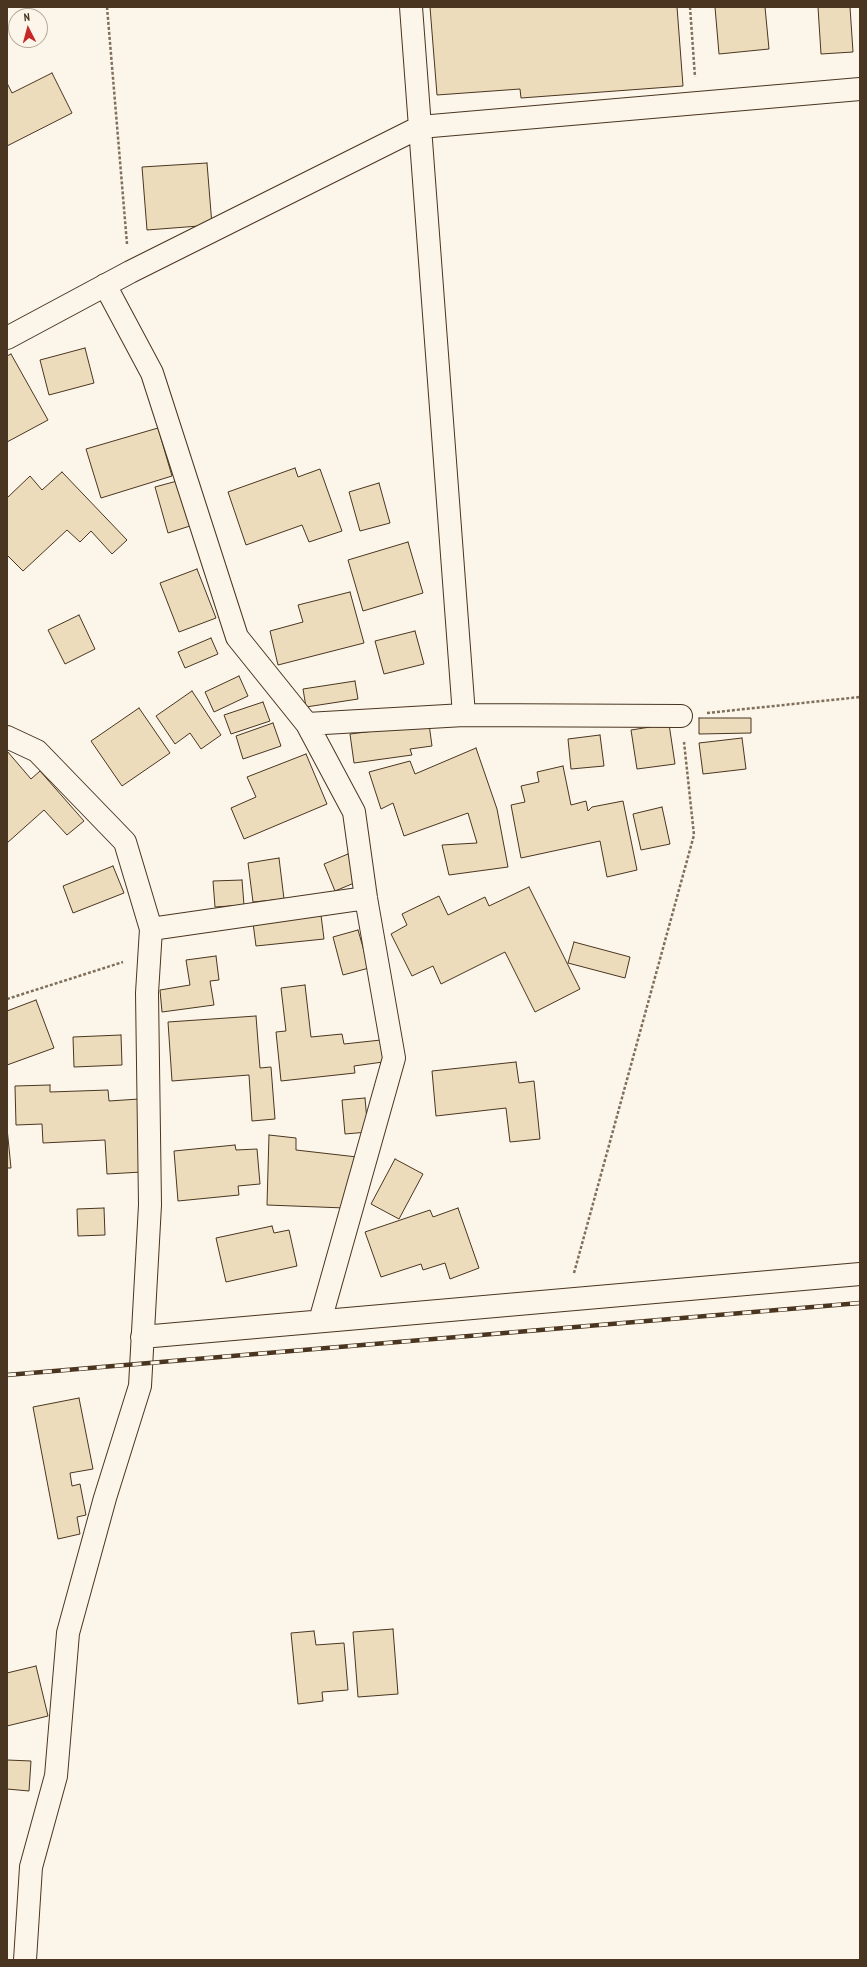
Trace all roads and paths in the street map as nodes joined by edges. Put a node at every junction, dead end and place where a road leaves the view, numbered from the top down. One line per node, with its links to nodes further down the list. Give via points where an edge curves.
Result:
1 (107, 7): 7 (path)
2 (411, 7): 6 (street)
3 (690, 7): 5 (path)
4 (860, 89): 5 (street)
5 (696, 104): 6 (street)
6 (420, 127): 7 (street); 11 (street)
7 (130, 272): 8 (street)
8 (105, 285): 9 (street); 13 (street, via 152,373 237,637)
9 (7, 338)
10 (860, 697): 12 (path)
11 (464, 715): 12 (street); 13 (street)
12 (681, 716): 20 (path, via 694,835)
13 (307, 724): 15 (street, via 354,812)
14 (7, 737): 16 (street, via 37,751 125,842)
15 (366, 898): 16 (street); 21 (street, via 394,1058)
16 (152, 928): 17 (street)
17 (150, 953): 18 (path); 22 (street, via 147,994 150,1205)
18 (7, 999)
19 (860, 1274): 20 (street)
20 (567, 1300): 21 (street)
21 (320, 1321): 22 (street)
22 (142, 1337): 23 (street, via 140,1386 105,1498 68,1634 56,1776 31,1867)
23 (25, 1960)

